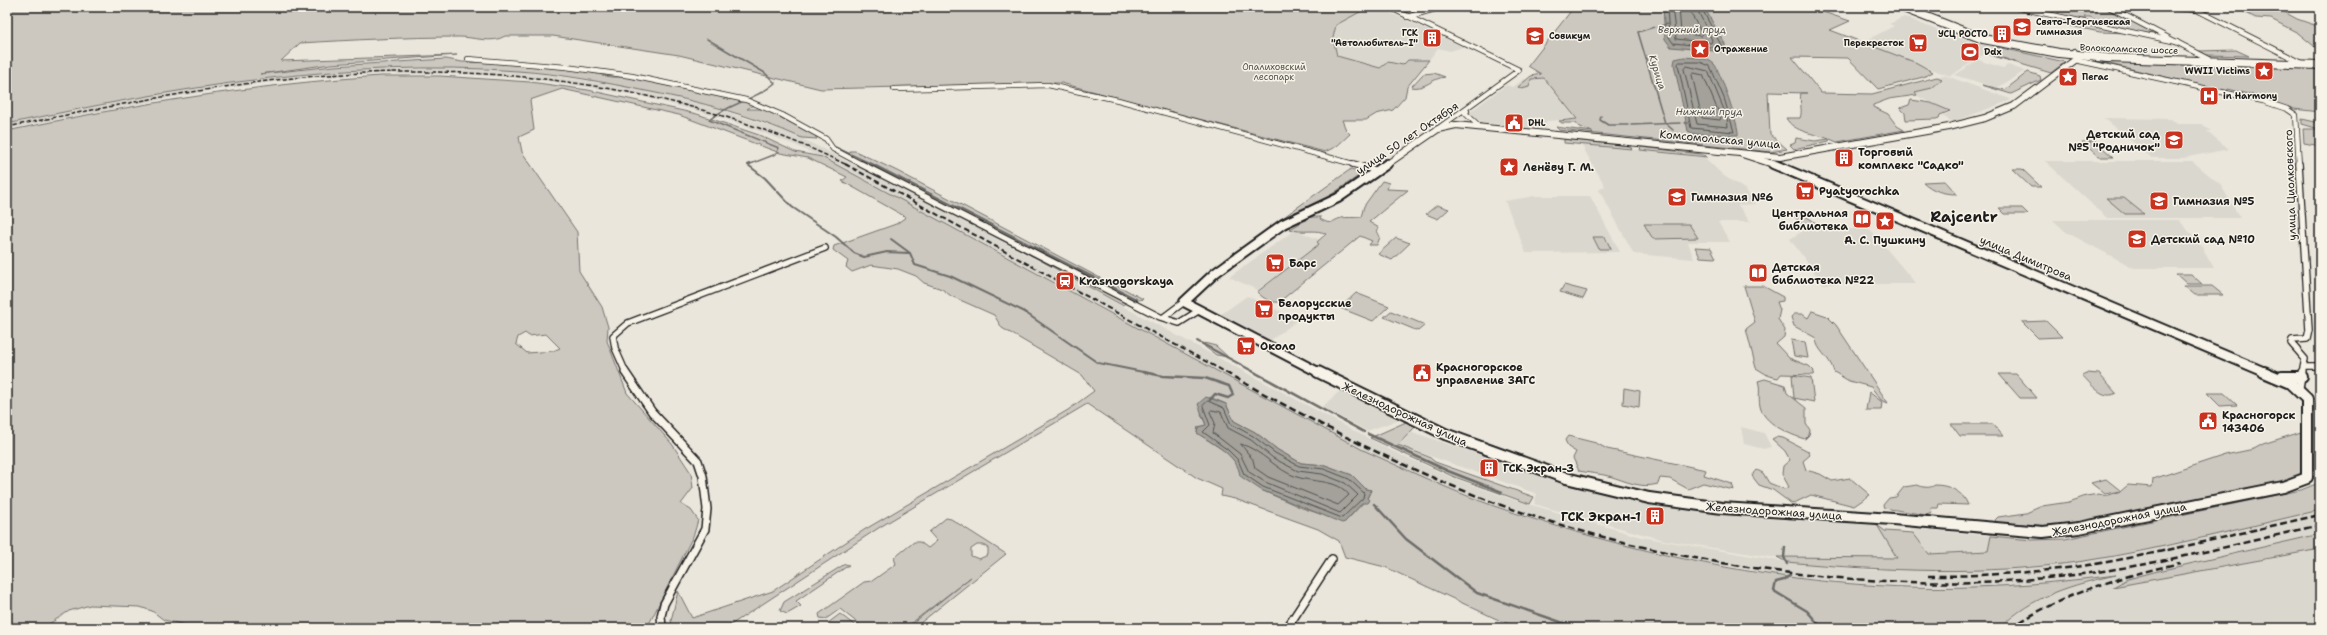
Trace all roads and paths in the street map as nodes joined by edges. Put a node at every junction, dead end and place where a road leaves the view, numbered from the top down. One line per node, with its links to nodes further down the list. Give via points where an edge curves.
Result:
1 (1388, 7): 8 (street, улица 50 лет Октября)
2 (1442, 7): 8 (street)
3 (1901, 7): 9 (main road)
4 (1911, 7): 9 (main road)
5 (2015, 7): 10 (street)
6 (2109, 7): 10 (street)
7 (2167, 7): 14 (street, via 2198,10)
8 (1408, 17): 17 (street, улица 50 лет Октября, via 1519,70)
9 (1944, 23): 11 (main road, Волоколамское шоссе, via 1998,40); 11 (main road, Волоколамское шоссе, via 1983,39)
10 (2177, 42): 13 (street)
11 (2074, 58): 13 (main road, Волоколамское шоссе); 15 (main road, Волоколамское шоссе); 21 (street, Комсомольская улица, via 2014,106 1978,120); 28 (street, улица Циолковского, via 2263,101 2288,109 2296,115 2309,337 2291,342 2304,355)
12 (468, 59): 27 (street, via 560,66 632,76 746,100 782,115 826,139 833,149 845,156)
13 (2209, 59): 14 (main road, Волоколамское шоссе)
14 (2302, 63): 15 (main road, Волоколамское шоссе)
15 (2320, 64)
16 (894, 89): 23 (street, via 1048,85 1118,100)
17 (1467, 110): 18 (street, via 1467,117); 19 (street, улица 50 лет Октября)
18 (1478, 125): 19 (street, Комсомольская улица); 20 (street, Комсомольская улица)
19 (1438, 129): 23 (street, улица 50 лет Октября)
20 (1742, 154): 21 (street, Комсомольская улица); 22 (street, улица Димитрова)
21 (1780, 157): 22 (street, via 1775,160)
22 (1780, 166): 30 (street, улица Димитрова)
23 (1378, 171): 25 (street, улица 50 лет Октября, via 1329,203 1283,224 1215,273)
24 (825, 248): 34 (street, via 628,322 613,336 624,370 637,395 698,461 703,472 706,498 705,529 670,592 660,618)
25 (1184, 302): 26 (street, Железнодорожная улица); 27 (street)
26 (1198, 311): 27 (street, via 1179,323); 32 (street, Железнодорожная улица, via 1446,434 1556,475 1595,486 1649,498 1722,508 1899,519 2023,532 2054,532 2079,528 2304,480 2308,474 2306,399)
27 (1164, 317)
28 (2305, 366): 29 (street); 31 (street)
29 (2320, 366)
30 (2270, 374): 31 (street, via 2290,378); 32 (street, улица Димитрова)
31 (2302, 377): 32 (street)
32 (2299, 389)
33 (1332, 559): 35 (street)
34 (662, 628)
35 (1287, 628)

